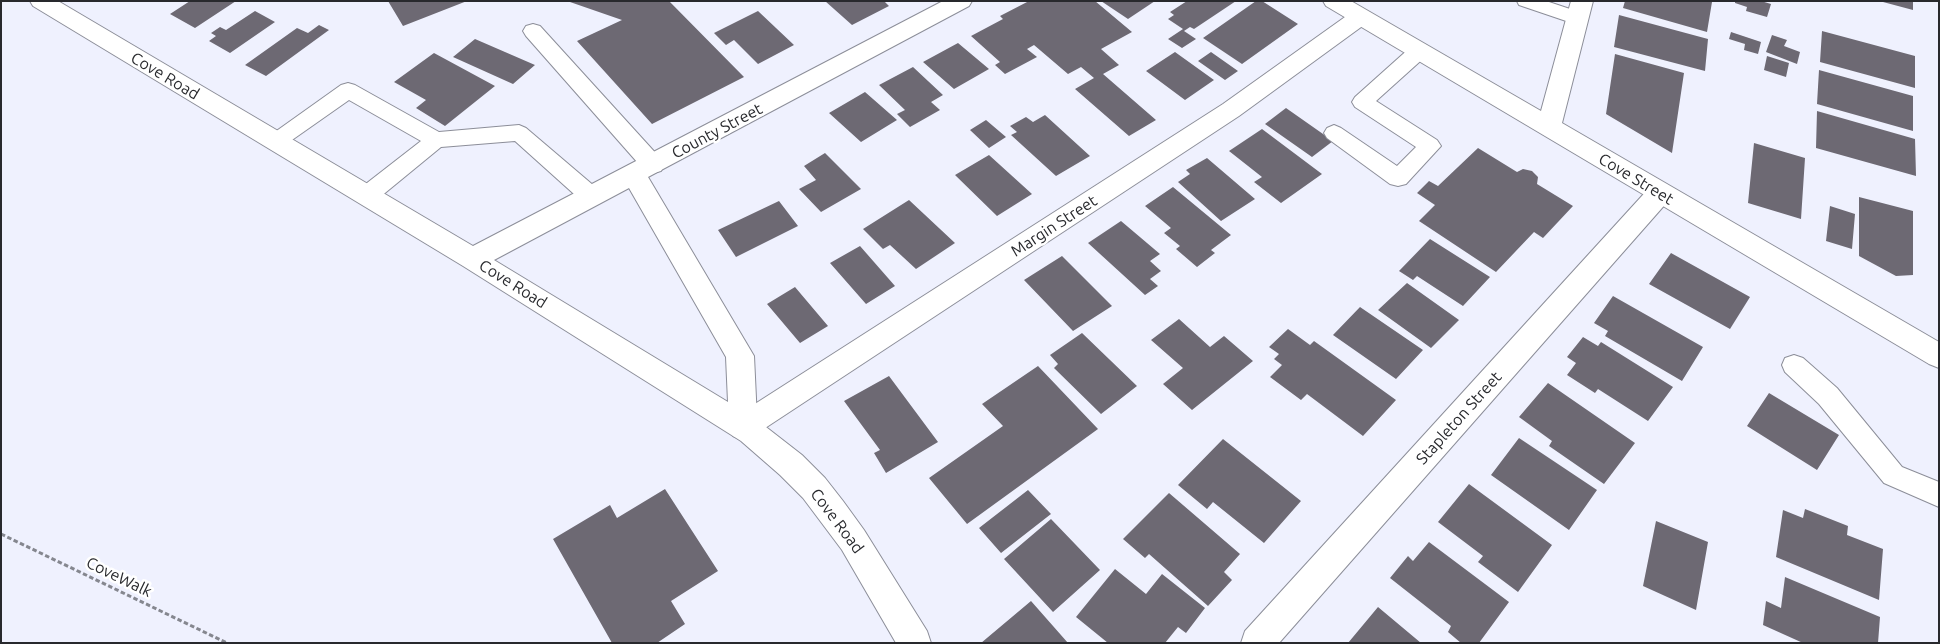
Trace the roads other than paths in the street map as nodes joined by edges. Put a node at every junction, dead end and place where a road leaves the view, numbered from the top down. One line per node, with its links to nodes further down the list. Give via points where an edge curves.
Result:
1 (41, 1): 11 (main road, Cove Road)
2 (961, 1): 12 (main road, County Street)
3 (1531, 2): 5 (lane)
4 (1348, 7): 7 (main road, Cove Street); 19 (main road, Margin Street, via 1231,110)
5 (1580, 10): 8 (main road)
6 (533, 31): 12 (lane)
7 (1419, 51): 8 (main road, Cove Street); 9 (lane, via 1362,102 1430,146 1398,178)
8 (1549, 127): 13 (main road, Cove Street)
9 (1334, 133)
10 (436, 140): 11 (lane, via 348,90); 14 (lane); 15 (lane, via 520,133)
11 (275, 142): 14 (main road, Cove Road)
12 (643, 170): 15 (main road, County Street); 19 (main road, via 740,356)
13 (1660, 193): 17 (main road, Cove Street); 22 (main road, Stapleton Street)
14 (366, 196): 16 (main road, Cove Road)
15 (592, 197): 16 (main road, County Street)
16 (472, 259): 19 (main road, Cove Road)
17 (1939, 356)
18 (1794, 365): 20 (lane, via 1828,396 1893,475)
19 (743, 427): 21 (main road, Cove Road, via 814,488 853,540)
20 (1939, 495)
21 (915, 643)
22 (1257, 643)

